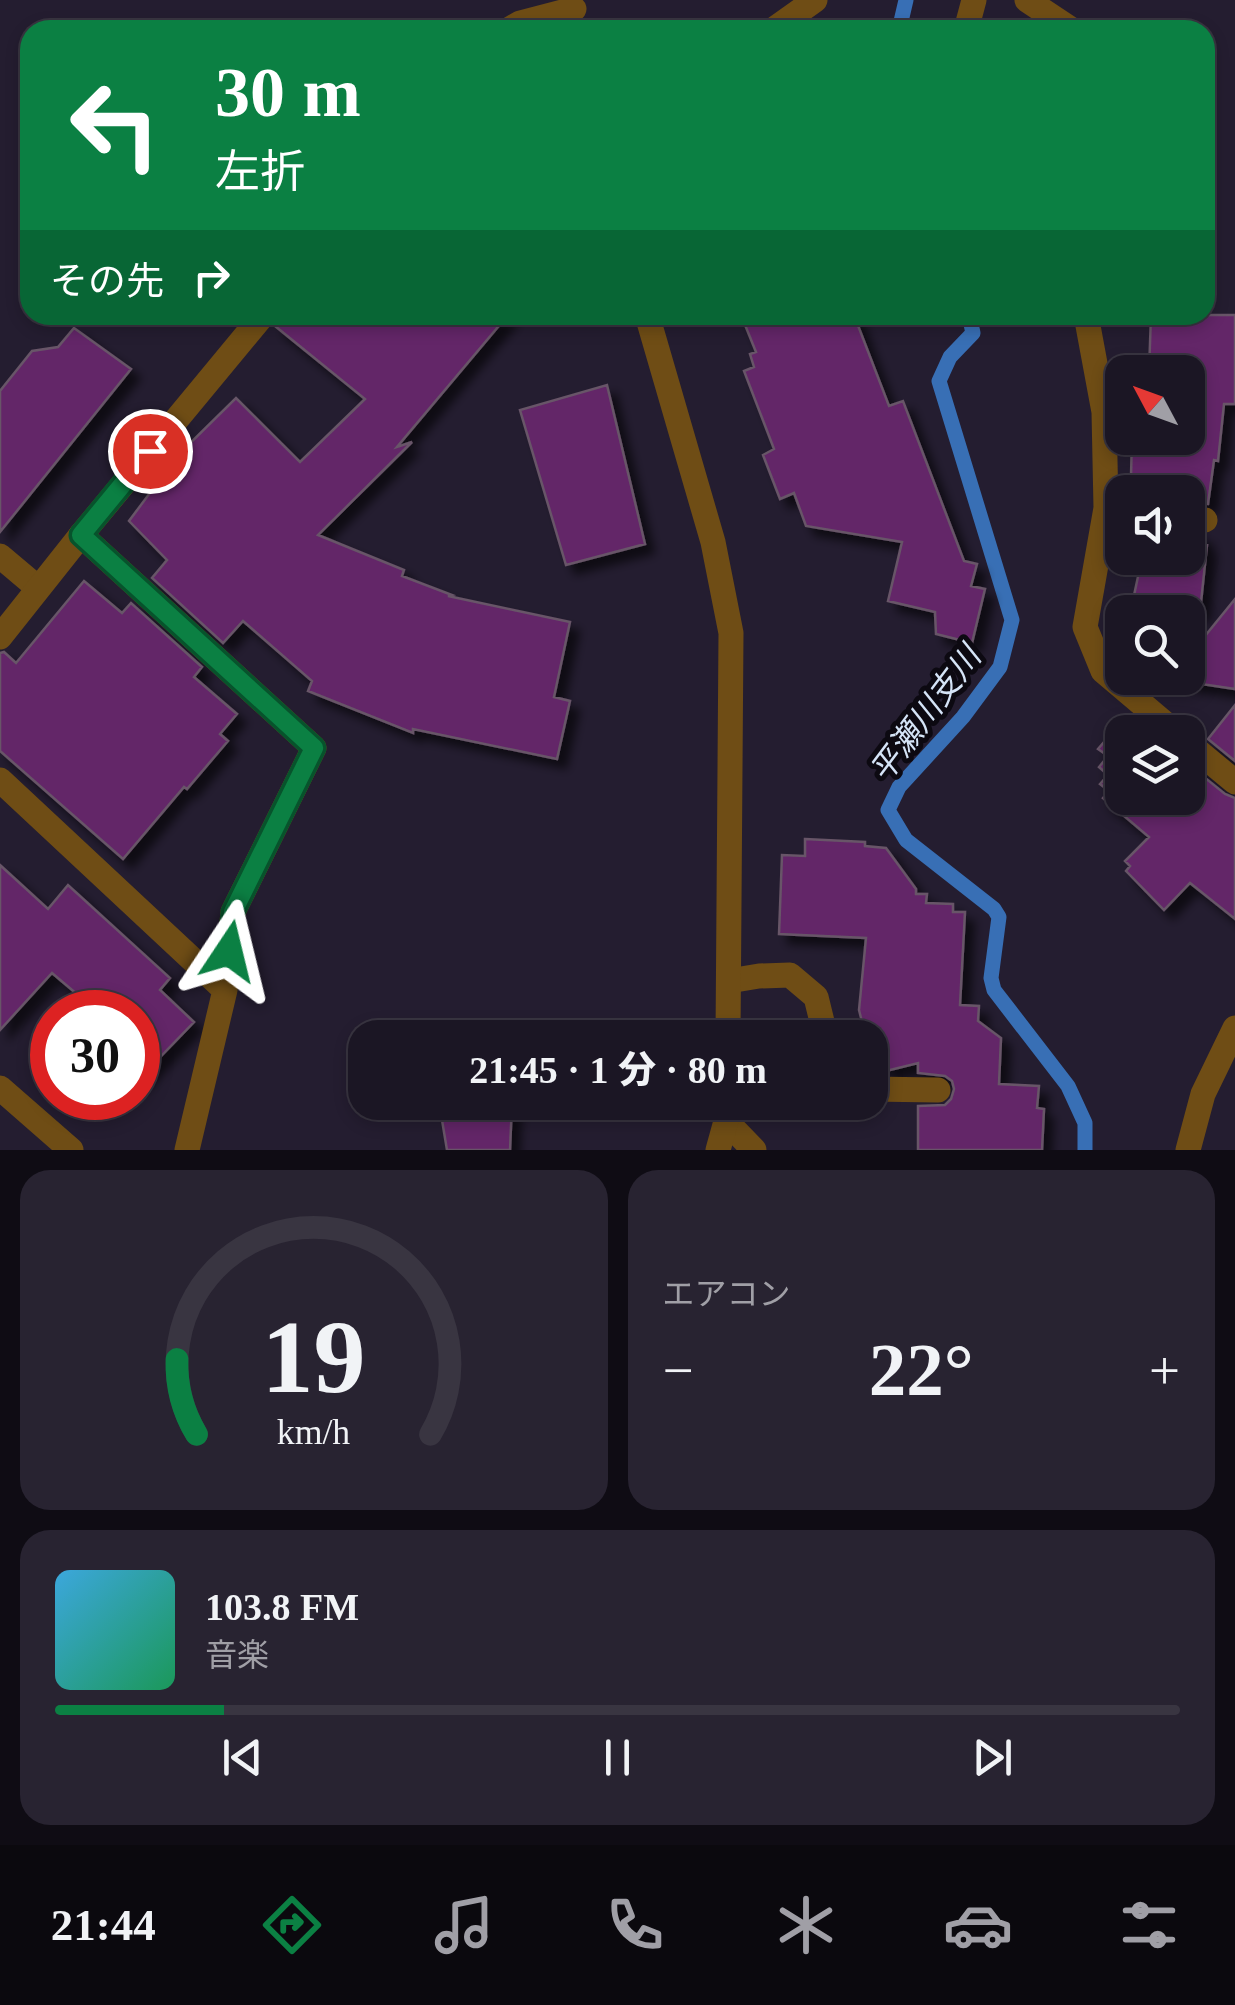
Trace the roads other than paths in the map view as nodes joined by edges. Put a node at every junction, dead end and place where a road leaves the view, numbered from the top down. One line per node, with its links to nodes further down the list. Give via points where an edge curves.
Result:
1 (815, 0): 5 (street)
2 (1027, 0): 6 (street)
3 (576, 13): 4 (street)
4 (540, 20)
5 (787, 20)
6 (1057, 20)
7 (255, 325): 11 (street)
8 (650, 325): 20 (street, via 714,542 730,632)
9 (1088, 325): 10 (street)
10 (1110, 475)
11 (81, 535): 14 (street); 21 (street, via 314,748 233,912)
12 (1105, 547): 16 (street, via 1086,626 1103,671)
13 (0, 556): 14 (street)
14 (38, 588): 15 (street)
15 (0, 636)
16 (1155, 715)
17 (1205, 757): 19 (street)
18 (0, 780): 21 (street)
19 (1235, 782)
20 (729, 981): 22 (street); 23 (street, via 790,975 816,997)
21 (225, 990): 31 (street)
22 (728, 1020)
23 (822, 1020)
24 (1235, 1028): 34 (street, via 1203,1094)
25 (0, 1088): 30 (street)
26 (888, 1089): 27 (street)
27 (938, 1090)
28 (724, 1120): 32 (street)
29 (732, 1120): 33 (street)
30 (71, 1150)
31 (187, 1150)
32 (718, 1150)
33 (754, 1150)
34 (1188, 1150)

